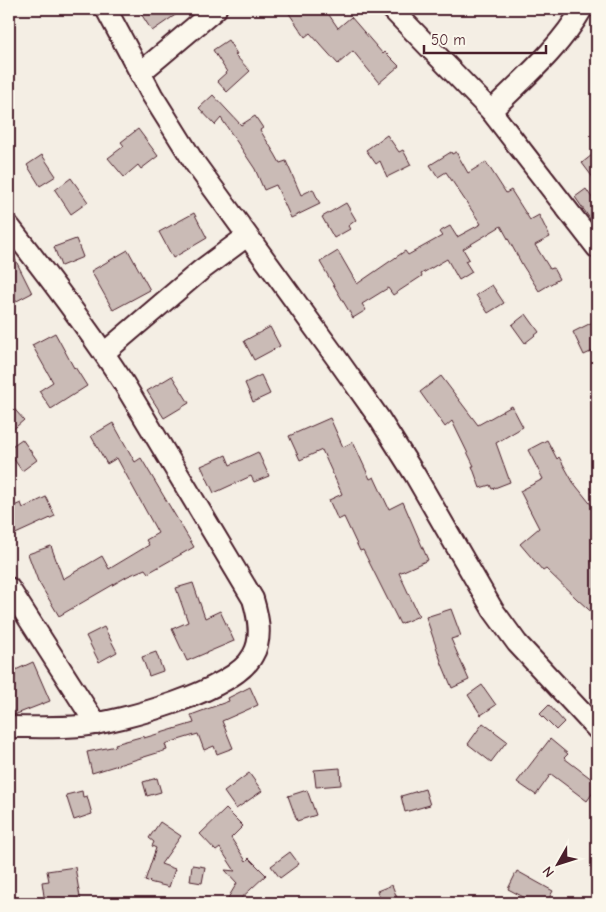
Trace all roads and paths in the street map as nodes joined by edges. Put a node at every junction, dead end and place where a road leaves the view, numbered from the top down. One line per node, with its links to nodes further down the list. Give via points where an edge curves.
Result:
1 (106, 9): 5 (street)
2 (216, 9): 5 (street)
3 (392, 9): 6 (street)
4 (582, 9): 6 (street, via 555,47)
5 (140, 73): 8 (street, via 194,162)
6 (491, 111): 9 (street)
7 (9, 226): 10 (street)
8 (247, 236): 10 (street, via 194,276); 14 (street, via 379,418 492,610 517,643)
9 (597, 248)
10 (104, 353): 12 (street, via 253,599 259,621 254,655 242,668 213,687 178,702)
11 (9, 588): 12 (street)
12 (96, 724): 13 (street)
13 (9, 727)
14 (597, 729)

